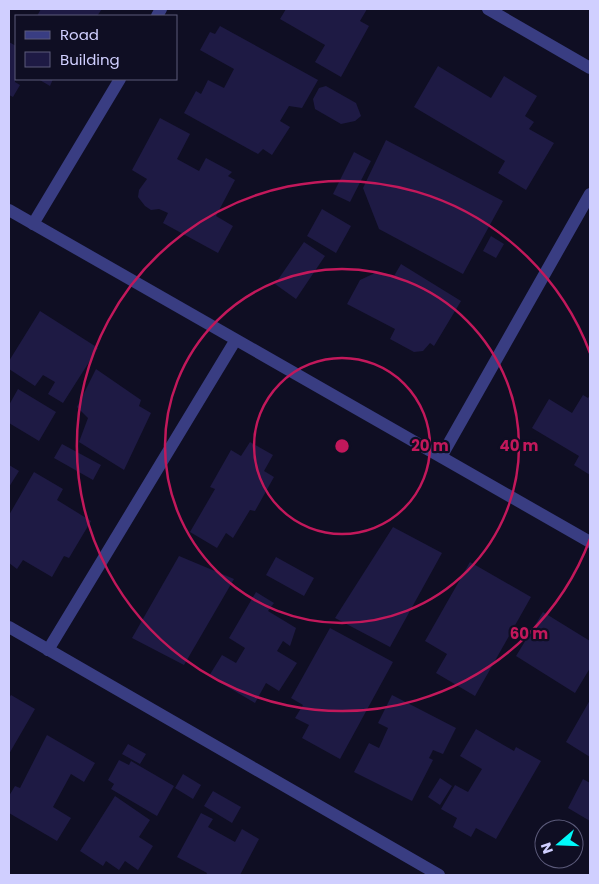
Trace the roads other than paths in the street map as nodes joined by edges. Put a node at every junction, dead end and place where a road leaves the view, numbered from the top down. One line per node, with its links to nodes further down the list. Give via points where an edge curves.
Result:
1 (488, 9): 2 (street)
2 (590, 68)
3 (119, 80): 6 (street)
4 (590, 194): 8 (street)
5 (9, 210): 6 (street)
6 (33, 224): 7 (street)
7 (235, 341): 8 (street); 11 (street)
8 (442, 458): 9 (street)
9 (590, 542)
10 (9, 627): 11 (street)
11 (48, 650): 12 (street)
12 (439, 875)

